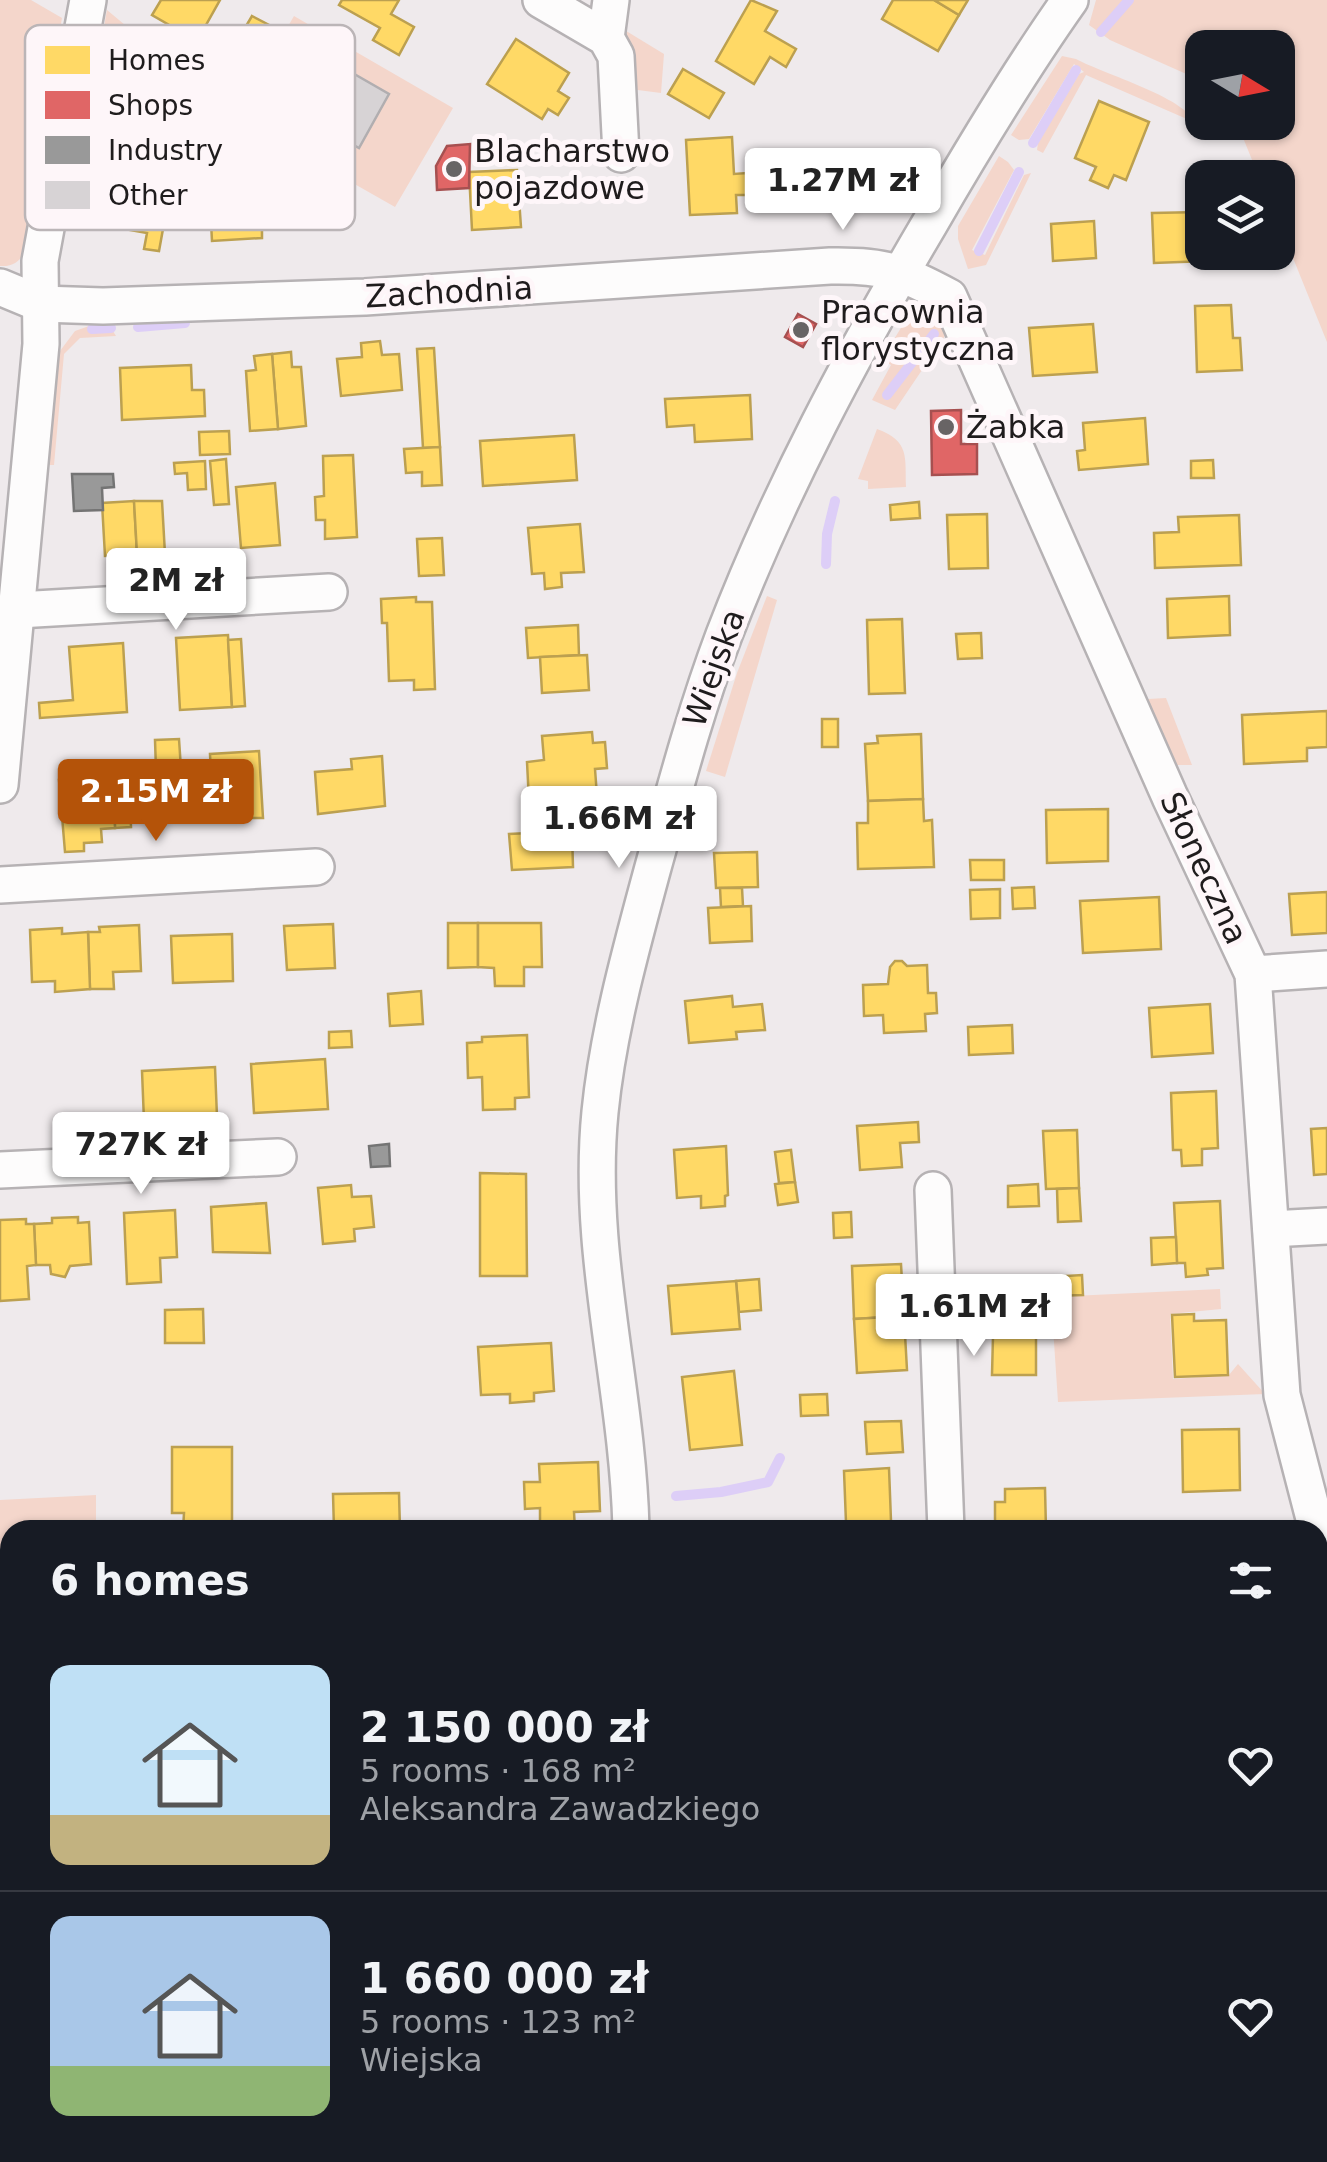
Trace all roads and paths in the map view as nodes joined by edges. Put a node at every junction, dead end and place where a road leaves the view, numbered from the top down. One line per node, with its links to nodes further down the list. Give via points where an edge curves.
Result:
1 (88, 0): 5 (street)
2 (541, 0): 6 (street)
3 (612, 0): 6 (street)
4 (1070, 0): 9 (street, Wiejska)
5 (83, 25)
6 (606, 38): 7 (street, via 616,56)
7 (621, 154)
8 (46, 230): 11 (street)
9 (901, 272): 11 (street, Zachodnia, via 830,266 365,297); 19 (street, Słoneczna, via 949,297); 25 (street, Wiejska, via 800,464 724,636 684,757 620,1002 600,1110 598,1199)
10 (0, 287): 11 (street, Zachodnia)
11 (41, 304): 12 (street, via 42,344)
12 (11, 561): 14 (street)
13 (329, 592): 14 (street)
14 (18, 610): 15 (street)
15 (0, 785)
16 (316, 867): 17 (street)
17 (0, 886)
18 (1327, 970): 19 (street)
19 (1253, 974): 24 (street, Słoneczna)
20 (278, 1156): 21 (street)
21 (0, 1170)
22 (933, 1190): 26 (street)
23 (1327, 1226): 24 (street)
24 (1271, 1228): 27 (street, Słoneczna, via 1282,1395)
25 (631, 1520)
26 (946, 1520)
27 (1314, 1520)

